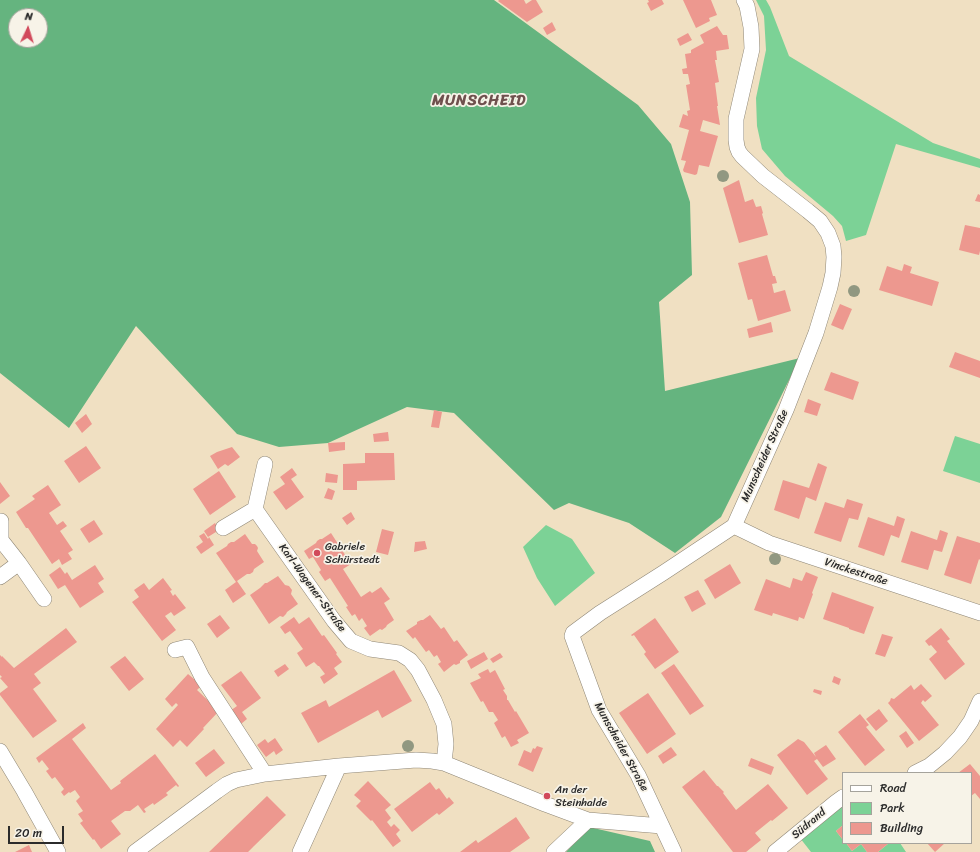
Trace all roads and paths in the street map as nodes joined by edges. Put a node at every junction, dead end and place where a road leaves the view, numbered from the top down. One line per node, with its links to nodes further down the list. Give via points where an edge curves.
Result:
1 (744, 0): 5 (street, Munscheider Straße, via 752,27 752,49 736,119 737,147 742,156 763,176 820,221 828,233 834,257 830,287 816,333 786,410)
2 (265, 464): 3 (street)
3 (255, 509): 6 (street); 14 (street, Karl-Wagener-Straße, via 351,641 370,649 399,653 410,660 418,670 444,724)
4 (1, 521): 7 (street, via 1,540)
5 (734, 526): 10 (street, Vinckestraße, via 769,543); 20 (street, Munscheider Straße, via 600,613 572,636 599,710 638,775)
6 (223, 528)
7 (19, 563): 8 (street); 9 (street)
8 (0, 578)
9 (44, 599)
10 (980, 613)
11 (175, 650): 17 (street, via 187,647 202,677)
12 (980, 701): 16 (street, via 960,737 945,753)
13 (0, 751): 21 (street)
14 (444, 763): 15 (street, via 416,760); 19 (street)
15 (339, 766): 17 (street); 23 (street)
16 (917, 772)
17 (265, 774): 22 (street, via 227,784)
18 (842, 798): 26 (street, Südrand)
19 (588, 820): 20 (street); 24 (street)
20 (662, 826): 25 (street, Munscheider Straße)
21 (58, 852)
22 (134, 852)
23 (300, 852)
24 (554, 852)
25 (674, 852)
26 (775, 852)

